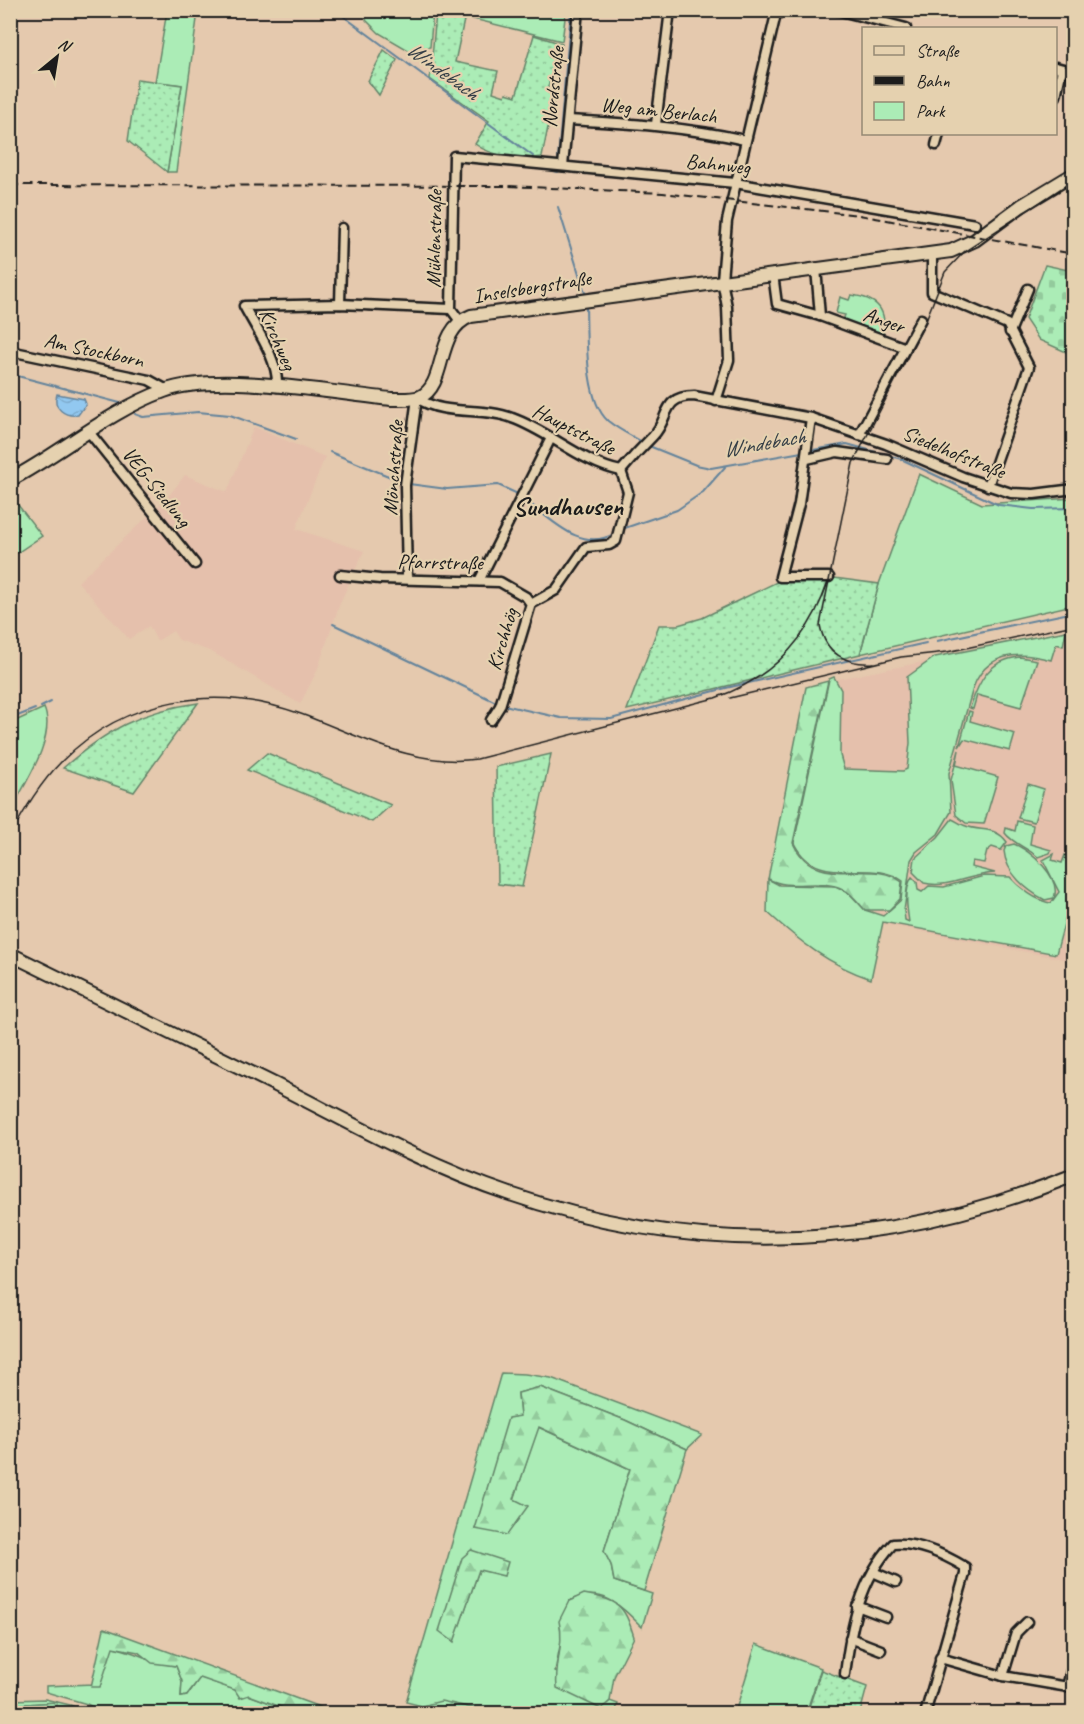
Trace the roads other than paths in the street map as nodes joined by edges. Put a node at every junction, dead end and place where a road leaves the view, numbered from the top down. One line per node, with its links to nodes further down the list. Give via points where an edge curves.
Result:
1 (579, 10): 9 (street, Nordstraße)
2 (670, 10): 10 (street)
3 (777, 10): 12 (street)
4 (837, 10): 5 (street)
5 (902, 27)
6 (1059, 68): 7 (street); 8 (street)
7 (1074, 72)
8 (1057, 87)
9 (568, 120): 10 (street, Weg am Berlach); 15 (street, Nordstraße)
10 (656, 124): 12 (street, Weg am Berlach)
11 (939, 135): 13 (street)
12 (745, 140): 17 (street)
13 (936, 144)
14 (454, 156): 15 (street, Bahnweg); 26 (street, Mühlenstraße)
15 (563, 166): 17 (street, Bahnweg)
16 (1074, 174): 20 (street, Inselsbergstraße, via 975,240 951,251)
17 (735, 183): 18 (street, Bahnweg); 23 (street)
18 (975, 224)
19 (342, 228): 25 (street)
20 (932, 253): 21 (street, Inselsbergstraße); 30 (street, via 932,292 1007,324)
21 (816, 268): 22 (street, Inselsbergstraße); 27 (street)
22 (773, 274): 23 (street, Inselsbergstraße); 27 (street, Anger, via 777,304)
23 (722, 280): 29 (street, Inselsbergstraße, via 487,312); 36 (street, via 729,360)
24 (1028, 289): 30 (street)
25 (340, 304): 26 (street); 33 (street, Kirchweg, via 244,306 265,346 278,379)
26 (451, 309): 29 (street, Mühlenstraße)
27 (820, 316): 31 (street, Anger)
28 (921, 319): 31 (street, Anger)
29 (459, 321): 35 (street, Inselsbergstraße, via 429,388)
30 (1010, 332): 45 (street, via 1029,367)
31 (906, 348): 39 (street)
32 (10, 351): 34 (street, Am Stockborn, via 149,380)
33 (277, 387): 34 (street, via 208,383); 35 (street)
34 (167, 390): 38 (street, via 124,410)
35 (417, 398): 40 (street, Hauptstraße, via 430,407 510,417); 50 (street, Mönchstraße, via 406,483)
36 (716, 400): 37 (street, Siedelhofstraße); 43 (street, Hauptstraße, via 694,396 669,405 657,432)
37 (811, 418): 39 (street, Siedelhofstraße); 41 (street)
38 (90, 432): 44 (street); 47 (street, VEG-Siedlung)
39 (859, 435): 45 (street, Siedelhofstraße)
40 (551, 438): 43 (street, Hauptstraße); 51 (street)
41 (808, 452): 42 (street, Siedelhofstraße); 49 (street, via 780,577)
42 (887, 459)
43 (621, 471): 52 (street, Kirchhög, via 628,492 616,541 586,547 556,590)
44 (10, 480)
45 (988, 486): 46 (street, Siedelhofstraße, via 1021,494)
46 (1074, 489)
47 (195, 564)
48 (340, 575): 50 (street, Pfarrstraße)
49 (829, 577)
50 (407, 578): 51 (street, Pfarrstraße)
51 (479, 581): 52 (street, Pfarrstraße, via 506,585)
52 (531, 604): 53 (street, Kirchhög, via 502,702)
53 (491, 720)
54 (10, 954): 55 (street, via 430,1161 505,1193 604,1221 738,1239 855,1234 932,1221 993,1205)
55 (1074, 1175)
56 (873, 1572): 57 (street); 58 (street); 63 (street, via 893,1544 904,1543 942,1555 965,1568)
57 (896, 1582)
58 (857, 1606): 59 (street); 61 (street)
59 (886, 1617)
60 (1027, 1622): 66 (street, via 1016,1633)
61 (850, 1638): 62 (street); 65 (street)
62 (881, 1650)
63 (940, 1658): 66 (street); 68 (street)
64 (1074, 1659): 67 (street)
65 (845, 1674)
66 (1003, 1676): 67 (street)
67 (1070, 1687)
68 (925, 1713)

